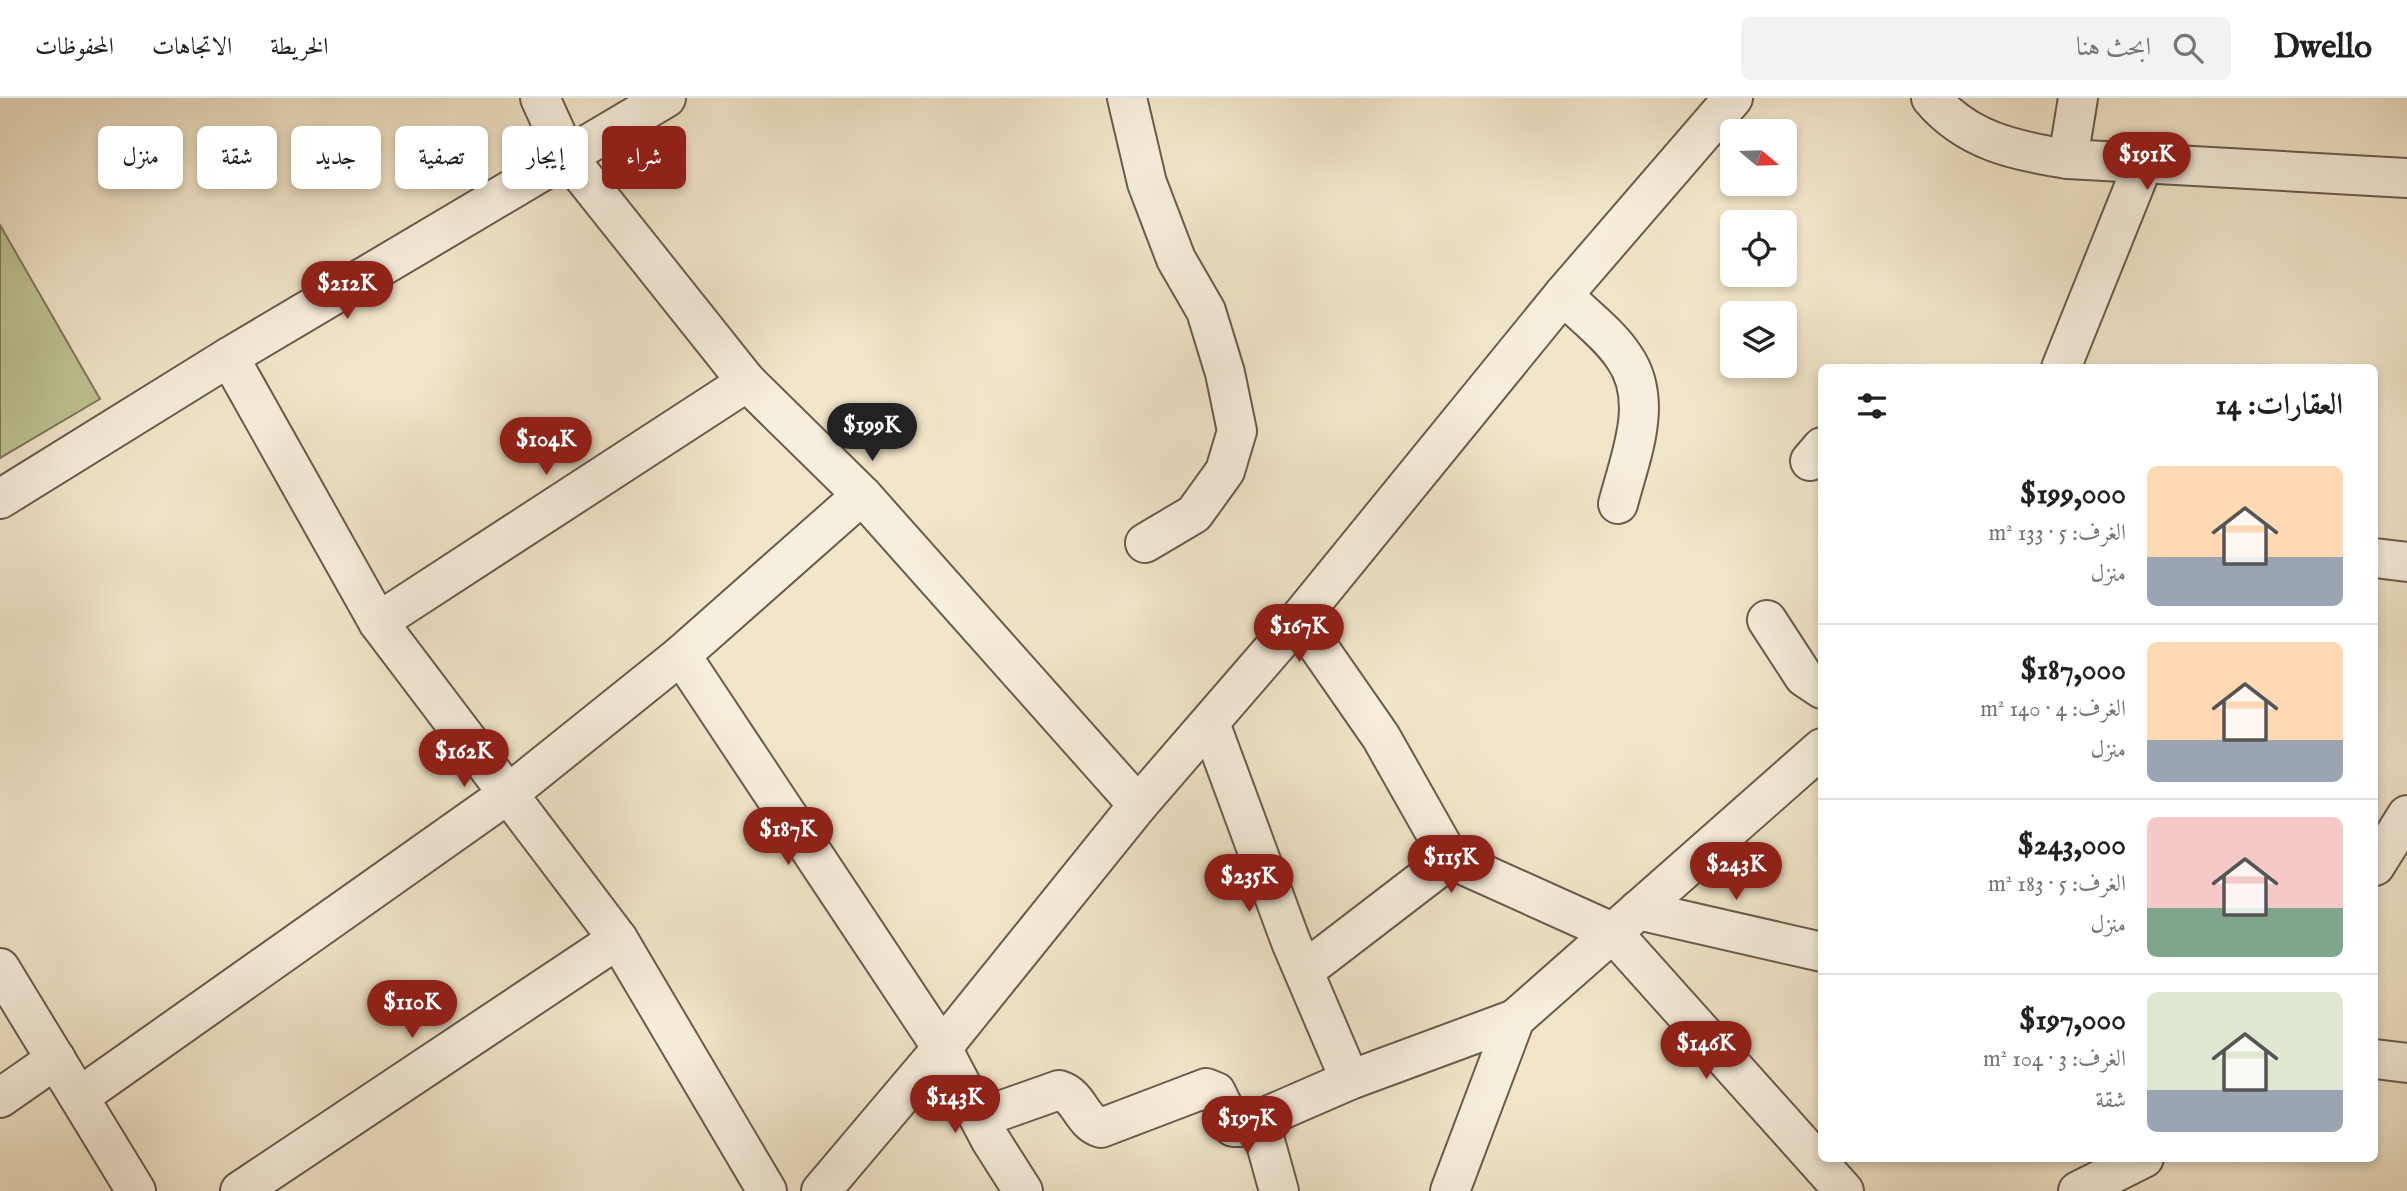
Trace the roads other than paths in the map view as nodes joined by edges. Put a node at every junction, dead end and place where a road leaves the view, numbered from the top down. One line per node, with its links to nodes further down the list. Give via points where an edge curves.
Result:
1 (540, 98): 7 (street)
2 (666, 98): 8 (street)
3 (1126, 98): 21 (street, via 1147,183 1176,259 1206,312 1237,430 1225,471 1194,514)
4 (1733, 98): 14 (street)
5 (1931, 98): 9 (street, via 1970,132 2014,150)
6 (2077, 98): 9 (street)
7 (553, 126)
8 (588, 142)
9 (2068, 159): 10 (street)
10 (2144, 162): 11 (street); 16 (street)
11 (2407, 178)
12 (588, 183): 17 (street)
13 (509, 189): 15 (street)
14 (1563, 295): 20 (street, via 1624,355 1636,379 1637,428); 24 (street)
15 (229, 357): 19 (street); 26 (street)
16 (2063, 364)
17 (747, 382): 18 (street); 26 (street)
18 (862, 495): 27 (street); 32 (street)
19 (0, 499)
20 (1618, 504)
21 (1145, 543)
22 (2378, 558): 23 (street)
23 (2407, 562)
24 (1299, 619): 29 (street); 34 (street, via 1381,737)
25 (1767, 620): 28 (street, via 1804,677)
26 (378, 622): 31 (street)
27 (681, 655): 31 (street); 42 (street)
28 (1818, 686)
29 (1210, 723): 32 (street); 40 (street)
30 (1818, 752): 36 (street)
31 (508, 794): 37 (street); 47 (street)
32 (1138, 805): 42 (street)
33 (2396, 828): 35 (street)
34 (1450, 859): 36 (street); 40 (street)
35 (2378, 861)
36 (1625, 921): 38 (street); 41 (street); 51 (street)
37 (618, 939): 55 (street); 56 (street)
38 (1818, 951)
39 (0, 968): 43 (street)
40 (1304, 971): 46 (street)
41 (1515, 1019): 46 (street); 60 (street)
42 (942, 1048): 49 (street); 57 (street)
43 (56, 1059): 47 (street); 48 (street)
44 (2378, 1059): 45 (street)
45 (2407, 1063)
46 (1350, 1080): 50 (street)
47 (79, 1097): 54 (street)
48 (0, 1098)
49 (980, 1118): 50 (street, via 1059,1090 1101,1128 1206,1088 1216,1092 1233,1127); 58 (street)
50 (1259, 1119): 59 (street)
51 (1818, 1159)
52 (1820, 1162): 61 (street)
53 (2136, 1162): 62 (street)
54 (136, 1191)
55 (240, 1191)
56 (767, 1191)
57 (821, 1191)
58 (1023, 1191)
59 (1279, 1191)
60 (1450, 1191)
61 (1844, 1191)
62 (2078, 1191)

